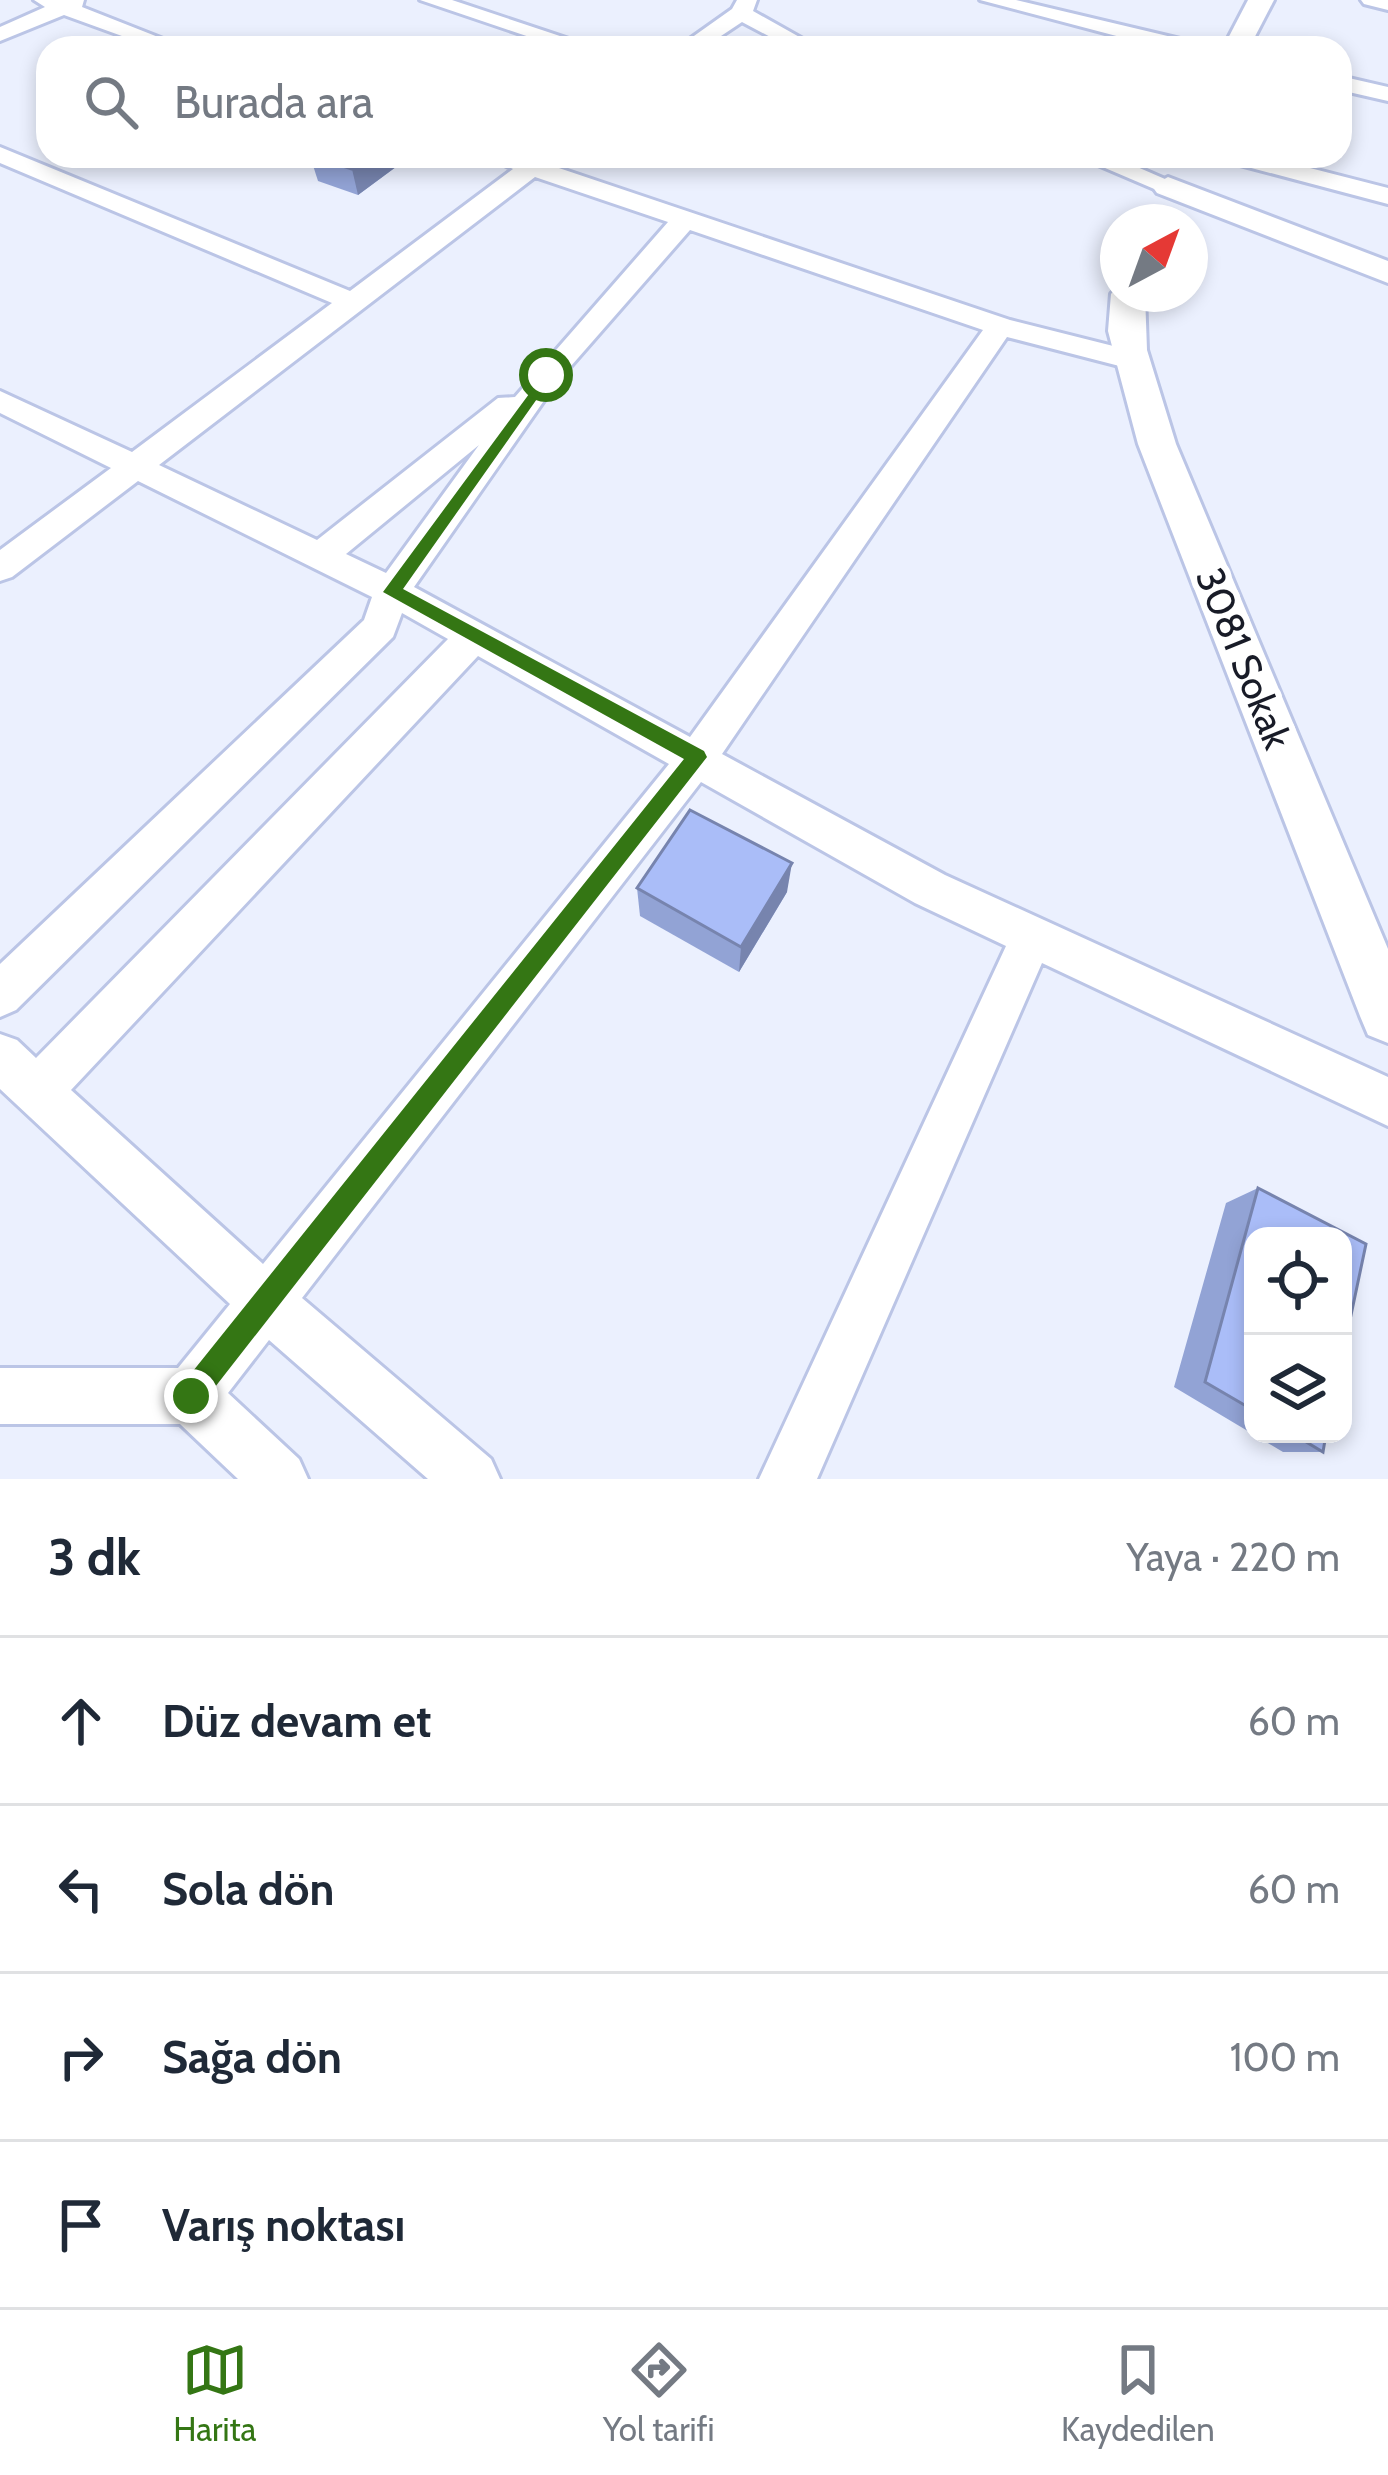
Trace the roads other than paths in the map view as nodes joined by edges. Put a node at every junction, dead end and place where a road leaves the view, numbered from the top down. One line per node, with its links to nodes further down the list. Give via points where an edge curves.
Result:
1 (430, 0): 10 (street)
2 (990, 0): 13 (street)
3 (1261, 0): 14 (street)
4 (1371, 0): 6 (street)
5 (62, 3): 8 (street); 9 (street)
6 (1388, 4)
7 (744, 6): 11 (street); 12 (street)
8 (0, 35)
9 (145, 36)
10 (546, 36)
11 (704, 36)
12 (790, 36)
13 (1140, 36)
14 (1242, 36)
15 (1352, 86): 16 (street)
16 (1388, 94)
17 (0, 154): 26 (street)
18 (532, 168): 26 (street)
19 (554, 168): 24 (street)
20 (1121, 168): 22 (street)
21 (1280, 168): 23 (street)
22 (1169, 186): 25 (street)
23 (1388, 196)
24 (683, 222): 28 (street); 30 (street)
25 (1388, 273)
26 (352, 302): 32 (street)
27 (1124, 312): 29 (street, 3081 Sokak)
28 (1000, 326): 29 (street); 37 (street)
29 (1131, 360): 40 (street, 3081 Sokak, via 1157,444)
30 (546, 375): 33 (street); 35 (street)
31 (0, 401): 32 (street)
32 (132, 469): 33 (street); 34 (street)
33 (319, 557): 35 (street)
34 (2, 563)
35 (392, 592): 36 (street); 39 (street, via 380,627)
36 (474, 636): 37 (street); 41 (street)
37 (698, 757): 38 (street, via 930,889); 43 (street)
38 (1032, 937): 42 (street); 48 (street)
39 (0, 995)
40 (1388, 1016)
41 (19, 1074): 43 (street)
42 (1388, 1102)
43 (263, 1300): 45 (street); 47 (street)
44 (0, 1396): 45 (street)
45 (191, 1396): 46 (street)
46 (279, 1479)
47 (471, 1479)
48 (788, 1479)

